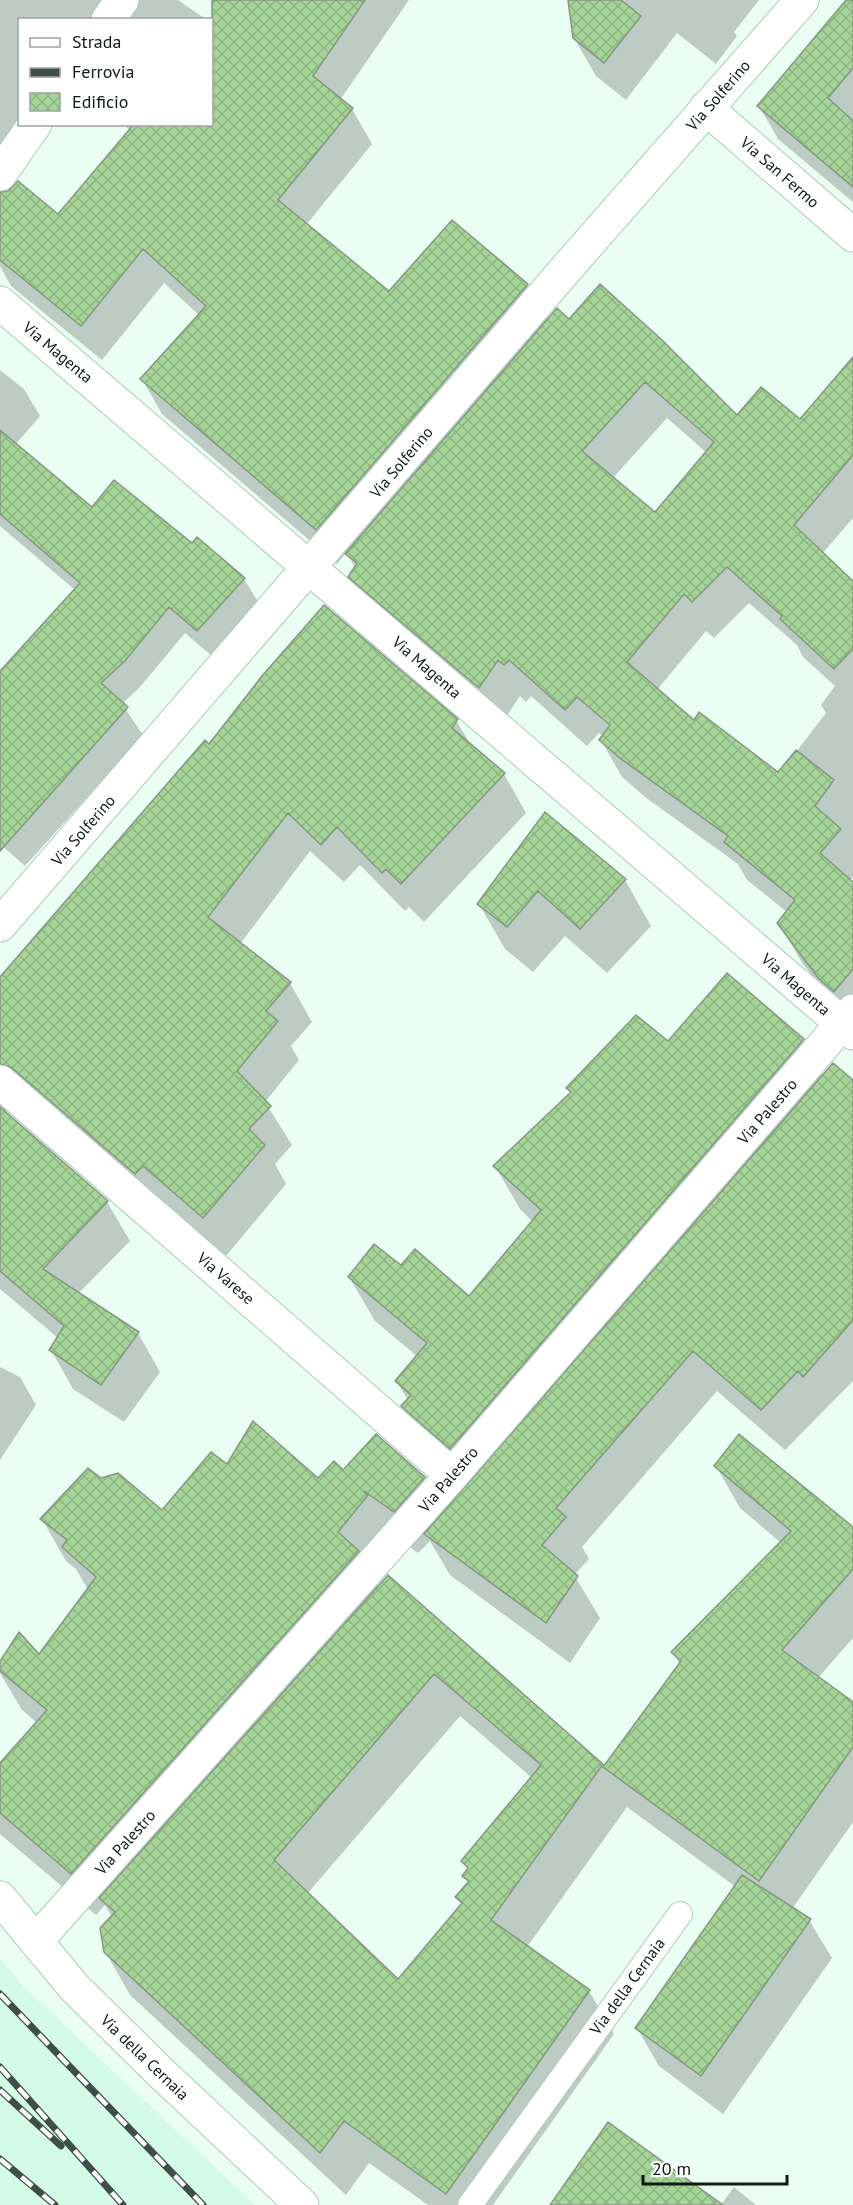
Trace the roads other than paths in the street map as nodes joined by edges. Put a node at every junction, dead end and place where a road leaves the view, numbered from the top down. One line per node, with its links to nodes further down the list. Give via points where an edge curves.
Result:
1 (122, 0): 3 (street)
2 (802, 0): 4 (street, Via Solferino)
3 (109, 18)
4 (706, 108): 7 (street, Via San Fermo); 9 (street, Via Solferino)
5 (34, 126): 6 (street)
6 (0, 174)
7 (853, 235)
8 (0, 303): 9 (street, Via Magenta)
9 (311, 567): 10 (street, Via Solferino); 11 (street, Via Magenta)
10 (0, 926)
11 (849, 1023): 13 (street, Via Palestro)
12 (0, 1082): 13 (street, Via Varese)
13 (452, 1474): 16 (street, Via Palestro)
14 (0, 1898): 16 (street, Via della Cernaia)
15 (680, 1914): 18 (lane, Via della Cernaia)
16 (37, 1940): 17 (street, Via della Cernaia, via 74,1987)
17 (302, 2205)
18 (470, 2205)

